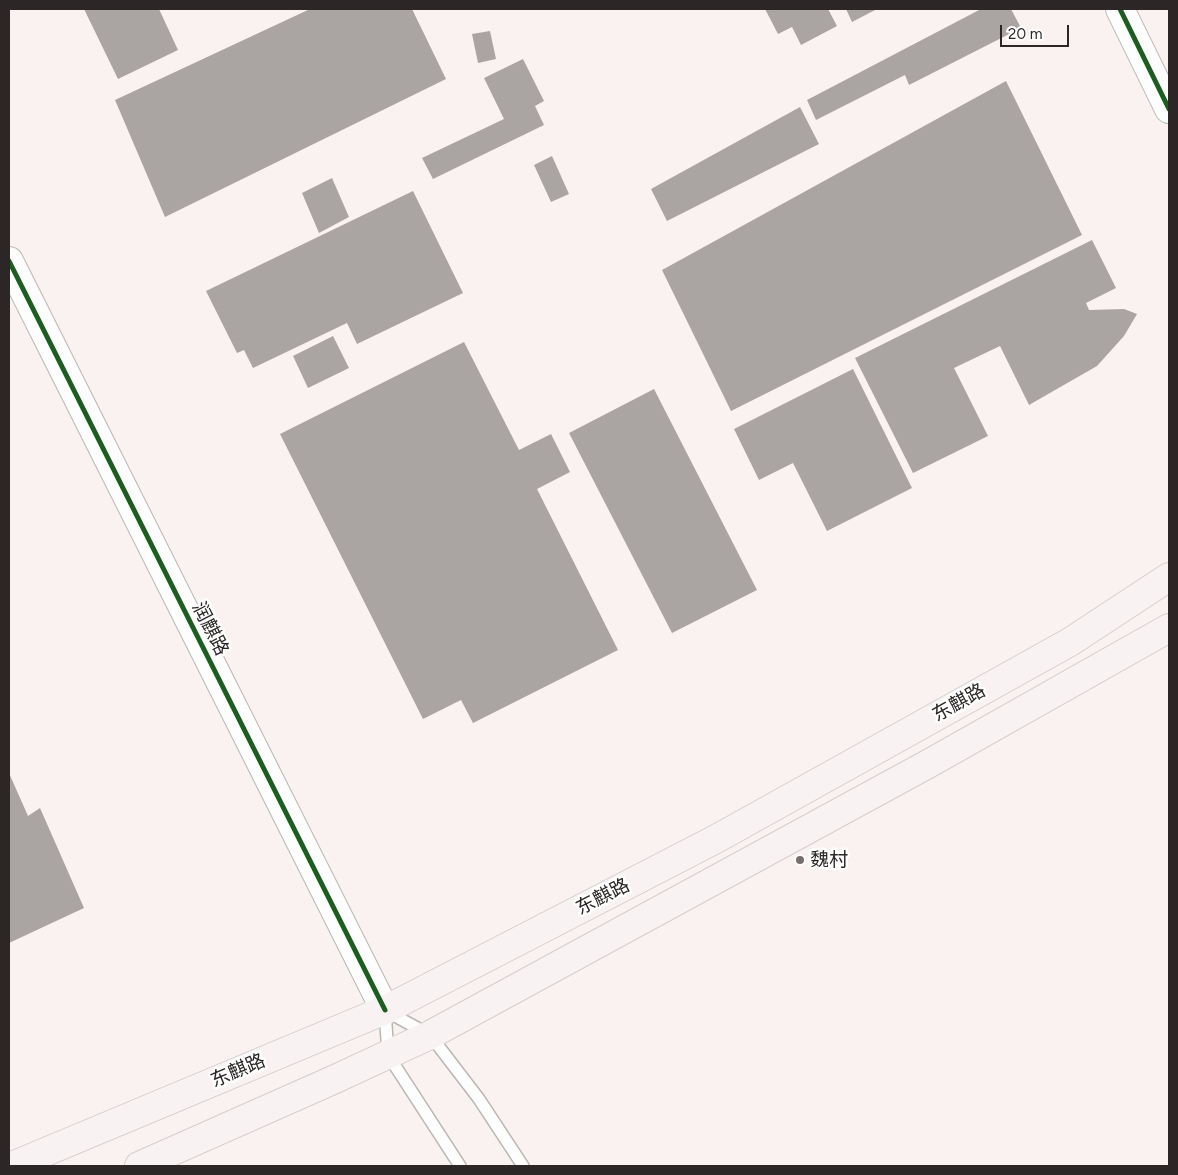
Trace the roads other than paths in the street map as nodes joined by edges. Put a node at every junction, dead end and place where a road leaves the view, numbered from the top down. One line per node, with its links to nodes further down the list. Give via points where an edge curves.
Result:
1 (1120, 9): 2 (street)
2 (1169, 110)
3 (9, 261): 6 (street, 润麒路)
4 (1169, 577): 6 (main road, 东麒路, via 1070,642 724,834)
5 (1169, 628): 7 (main road, 东麒路, via 928,764)
6 (385, 1010): 7 (lane); 8 (lane); 9 (main road, 东麒路)
7 (430, 1035): 8 (main road, 东麒路); 12 (lane, via 479,1099)
8 (388, 1055): 10 (main road, 东麒路); 11 (lane)
9 (12, 1166)
10 (139, 1166)
11 (460, 1166)
12 (523, 1166)

